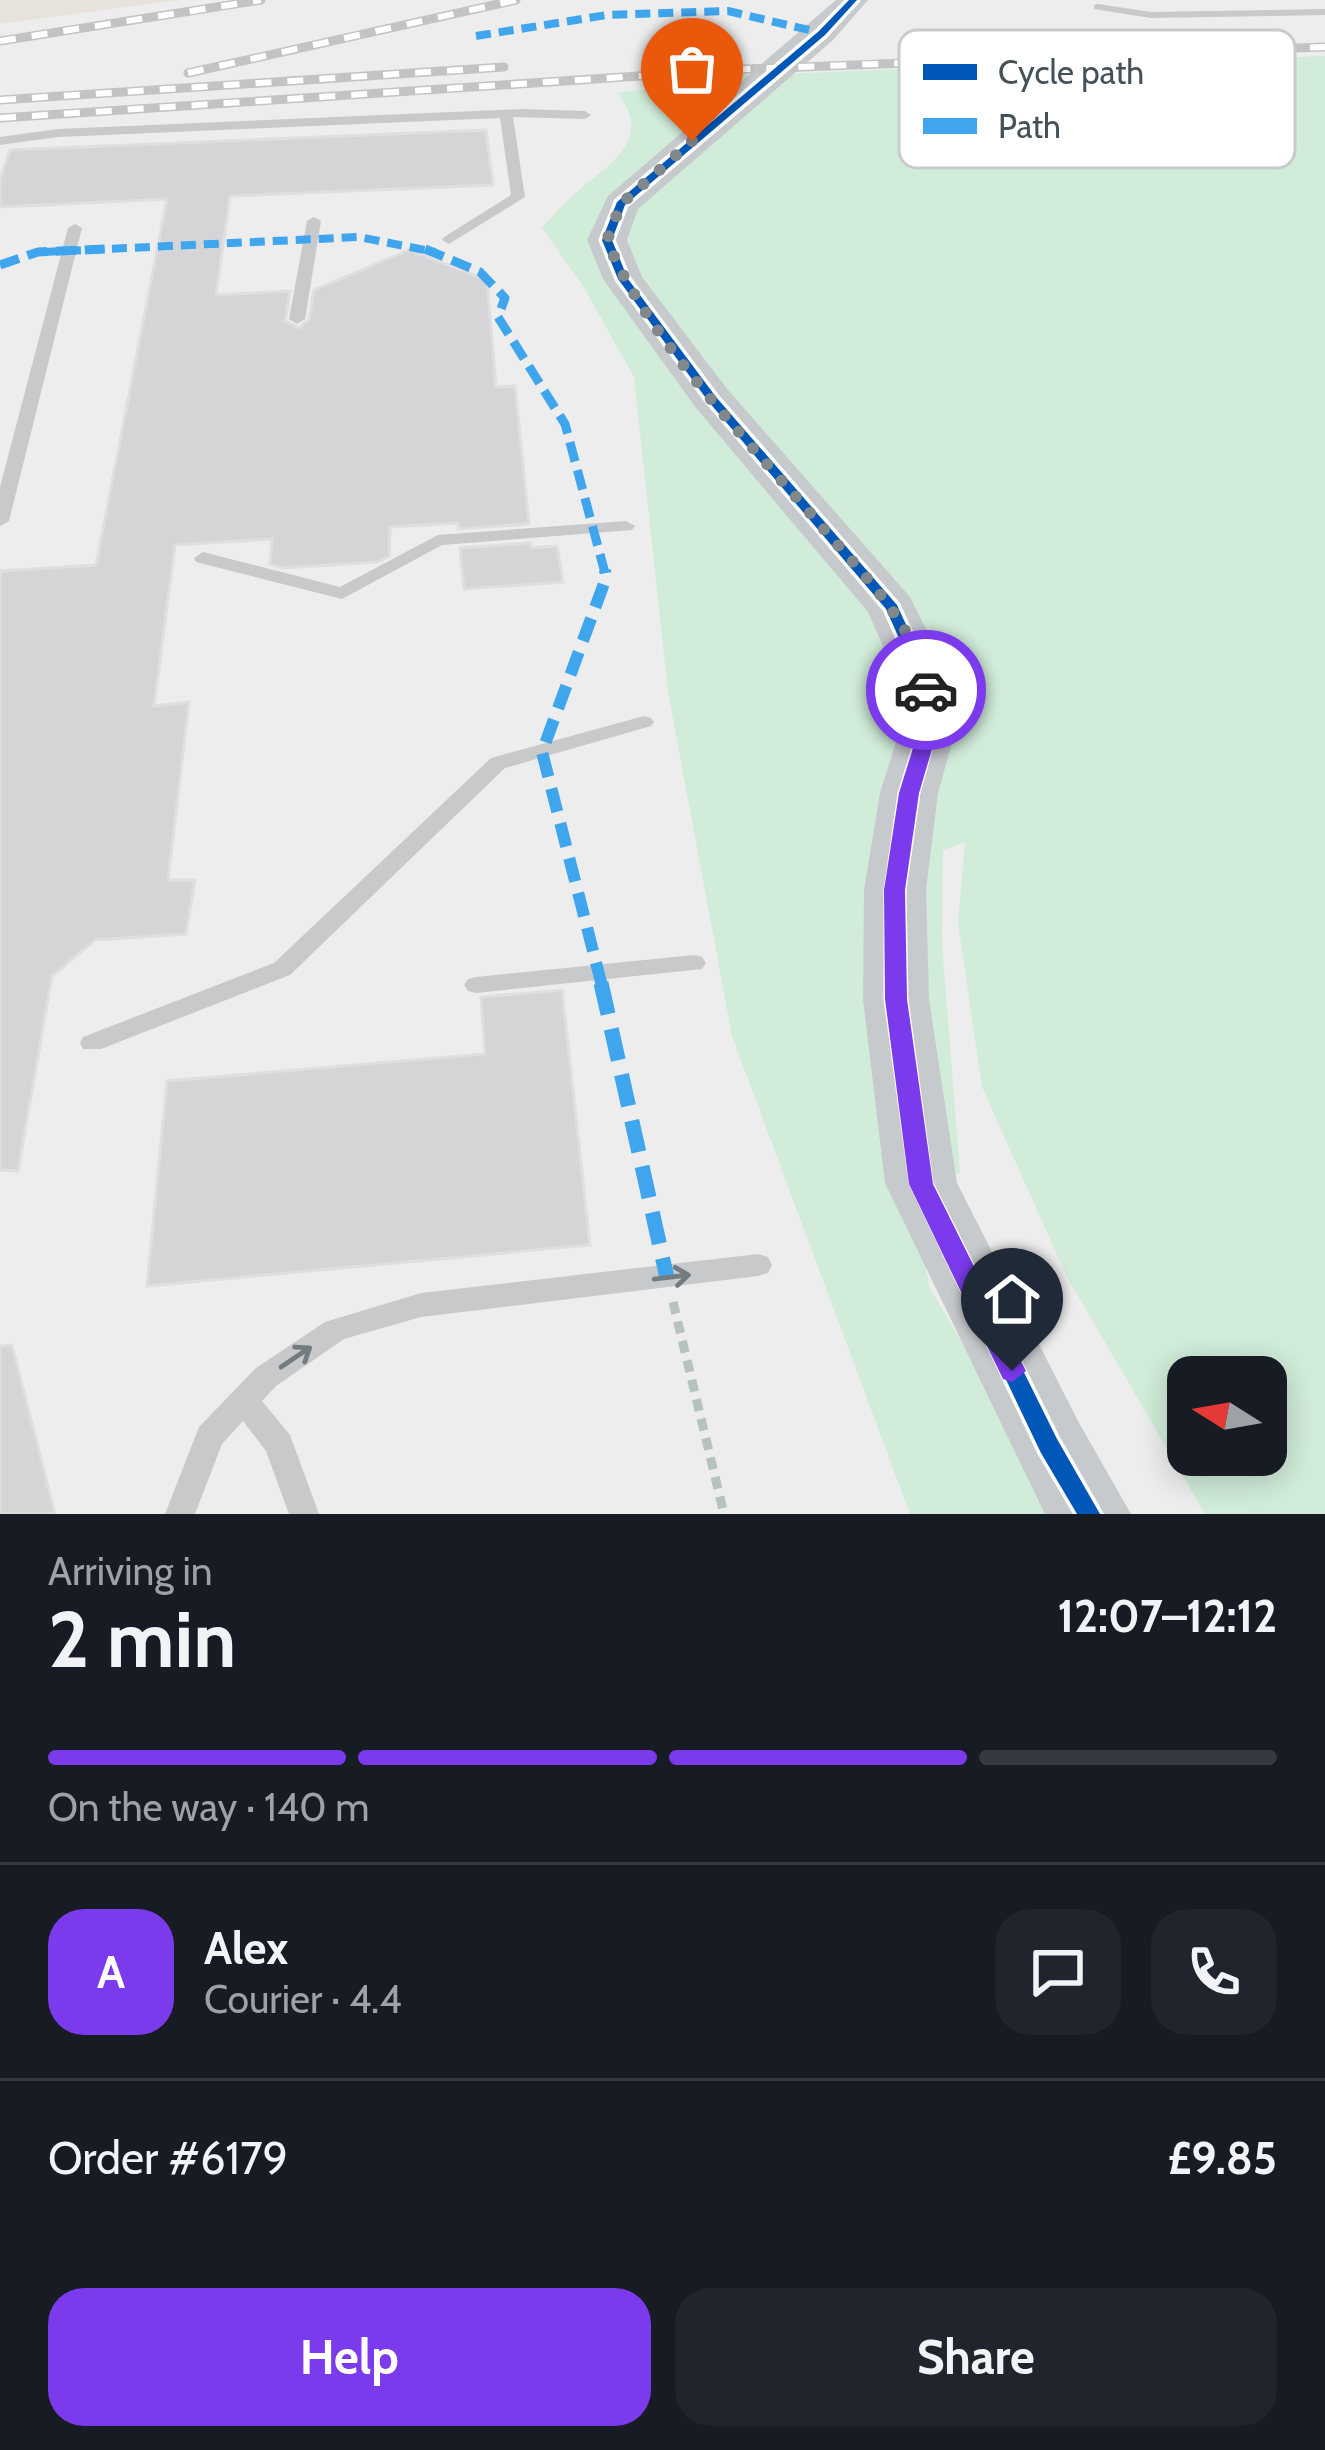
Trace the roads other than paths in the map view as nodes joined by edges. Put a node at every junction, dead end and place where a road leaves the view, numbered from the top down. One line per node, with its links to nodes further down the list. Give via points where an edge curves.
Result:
1 (853, 0): 22 (street, via 621,204 607,240 622,279 712,399 892,608 926,681 928,729 895,890 896,999 921,1184)
2 (1098, 7): 3 (lane, via 1151,15)
3 (1325, 12)
4 (506, 114): 5 (lane); 6 (lane); 9 (lane, via 518,197)
5 (585, 116)
6 (0, 140)
7 (314, 221): 10 (lane)
8 (75, 227): 11 (lane)
9 (449, 240)
10 (297, 319)
11 (0, 521)
12 (626, 526): 13 (lane, via 438,541 342,593)
13 (203, 558)
14 (644, 722): 17 (lane, via 498,763 282,969)
15 (694, 963): 16 (lane)
16 (476, 985)
17 (92, 1043)
18 (758, 1265): 19 (lane, one-way to 18, via 335,1330 421,1305)
19 (243, 1400): 20 (lane, via 210,1436); 21 (lane, via 279,1444)
20 (180, 1514)
21 (304, 1514)
22 (1089, 1514)

